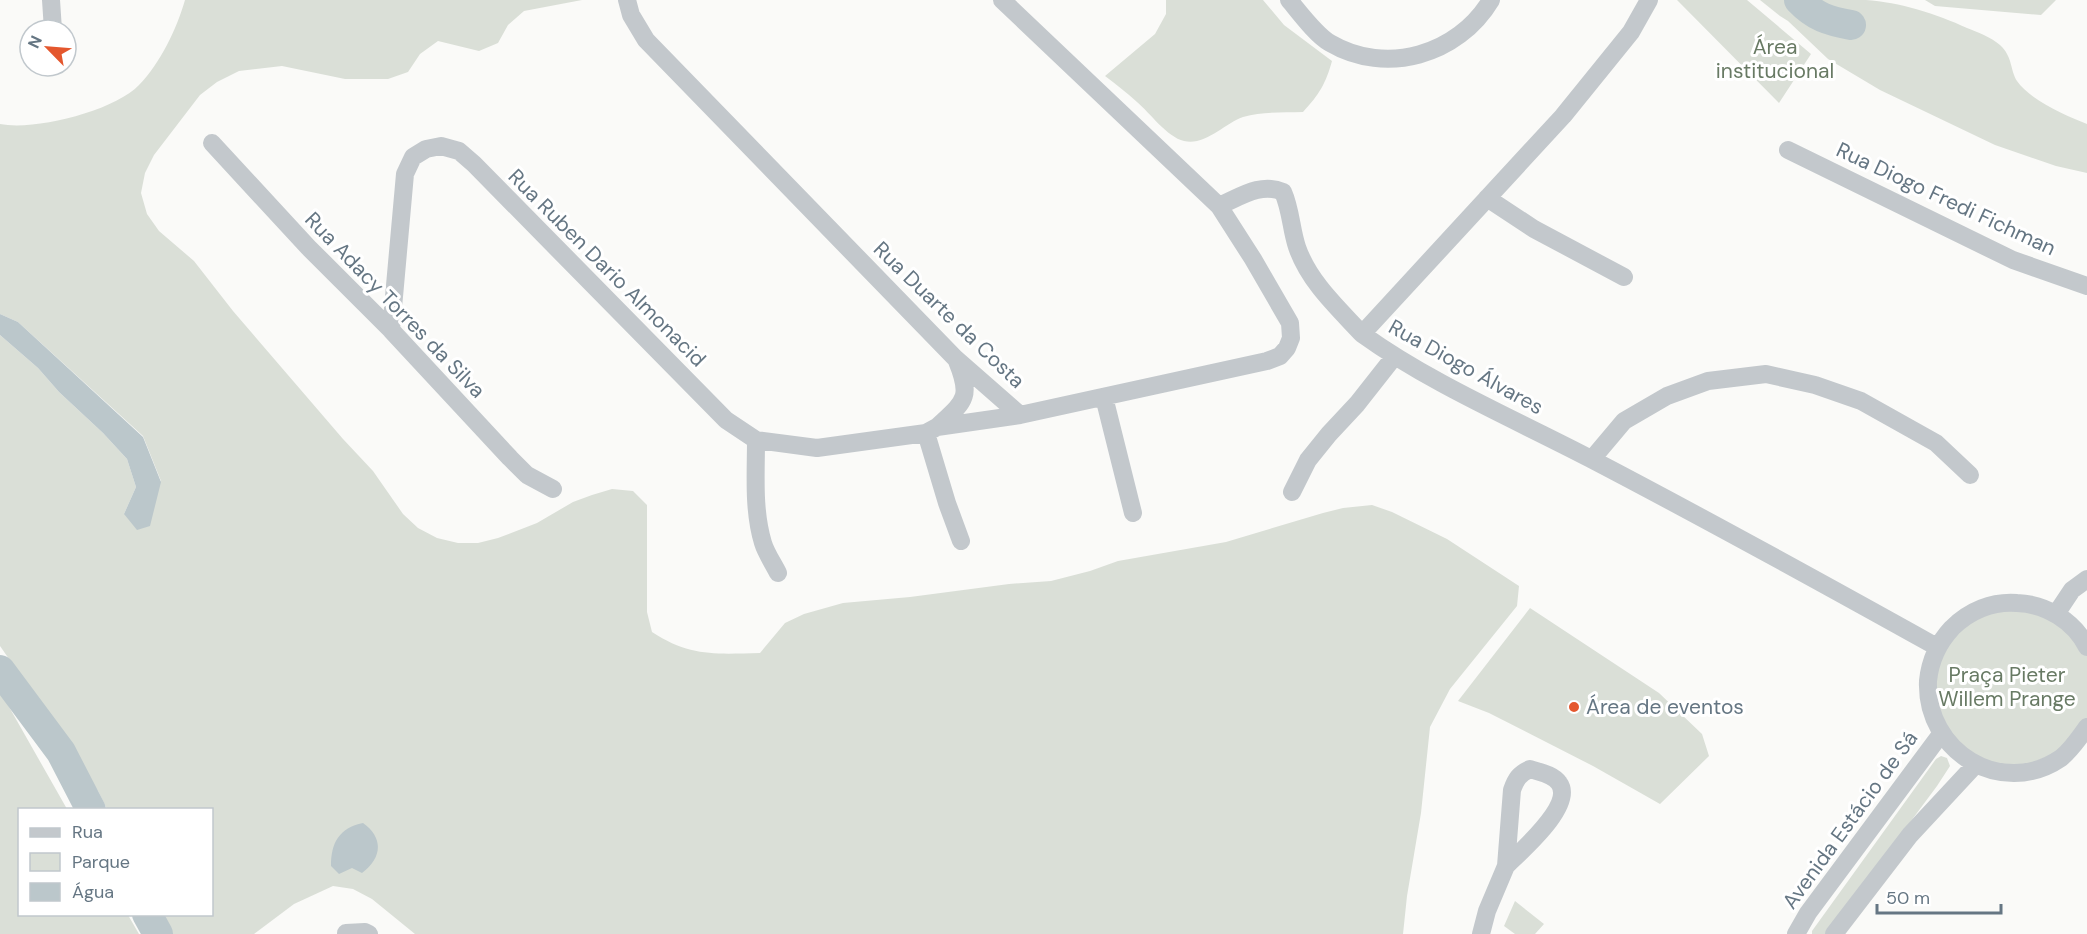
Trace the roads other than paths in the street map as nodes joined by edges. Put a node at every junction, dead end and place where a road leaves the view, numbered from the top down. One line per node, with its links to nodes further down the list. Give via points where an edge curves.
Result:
1 (51, 0): 7 (street)
2 (627, 0): 17 (street, Rua Duarte da Costa, via 646,40)
3 (1002, 0): 11 (street, Rua Duarte da Costa)
4 (1289, 0): 5 (street, via 1329,43 1382,58 1409,58 1442,46 1468,30)
5 (1491, 0)
6 (1649, 0): 10 (street, Rua Diogo Álvares, via 1631,32 1563,116)
7 (52, 18)
8 (212, 143): 14 (street, Rua Adacy Torres da Silva)
9 (1788, 150): 13 (street, Rua Diogo Fredi Fichman, via 2013,260)
10 (1487, 198): 12 (street, via 1534,229); 15 (street, Rua Diogo Álvares)
11 (1219, 206): 15 (street, via 1265,188 1283,192 1290,225 1307,270); 18 (street, Rua Duarte da Costa, via 1290,323 1287,348 1281,356 1267,361)
12 (1624, 277)
13 (2087, 286)
14 (391, 330): 21 (street, Rua Ruben Dario Almonacid, via 405,174 413,157 426,149 441,146 459,151 726,420); 24 (street, Rua Adacy Torres da Silva, via 527,475)
15 (1362, 334): 16 (street, Rua Diogo Álvares)
16 (1394, 357): 22 (street, Rua Diogo Álvares); 25 (street, via 1308,460)
17 (955, 358): 19 (street, Rua Duarte da Costa); 20 (street, via 966,392 960,406)
18 (1104, 397): 19 (street, Rua Duarte da Costa); 26 (street)
19 (1020, 415): 20 (street, Rua Ruben Dario Almonacid)
20 (931, 430): 21 (street, Rua Ruben Dario Almonacid, via 817,448); 27 (street, via 947,503)
21 (756, 440): 28 (street, via 758,523)
22 (1592, 459): 23 (street, via 1623,421 1667,396 1708,381 1766,374 1861,401 1936,443); 32 (street, Rua Diogo Álvares)
23 (1970, 475)
24 (553, 489)
25 (1292, 492)
26 (1133, 513)
27 (961, 541)
28 (777, 573)
29 (2087, 579): 30 (street, via 2072,590)
30 (2056, 614): 31 (street, Avenida Estácio de Sá); 32 (street, Avenida Estácio de Sá, via 2027,603 1991,605 1958,622)
31 (2086, 642)
32 (1937, 647): 34 (street, Avenida Estácio de Sá, via 1929,671 1928,696)
33 (2087, 727): 35 (street, Avenida Estácio de Sá)
34 (1941, 734): 36 (street, Avenida Estácio de Sá, via 1951,747); 41 (street, Avenida Estácio de Sá)
35 (2081, 749): 36 (street, Avenida Estácio de Sá, via 2026,772 2007,773)
36 (1976, 764): 42 (street, via 1910,835)
37 (1506, 866): 37 (street, via 1516,779 1530,769 1545,773 1558,781 1563,791 1560,805 1544,828); 40 (street)
38 (346, 933): 39 (street)
39 (369, 934)
40 (1481, 934)
41 (1796, 934)
42 (1834, 934)

